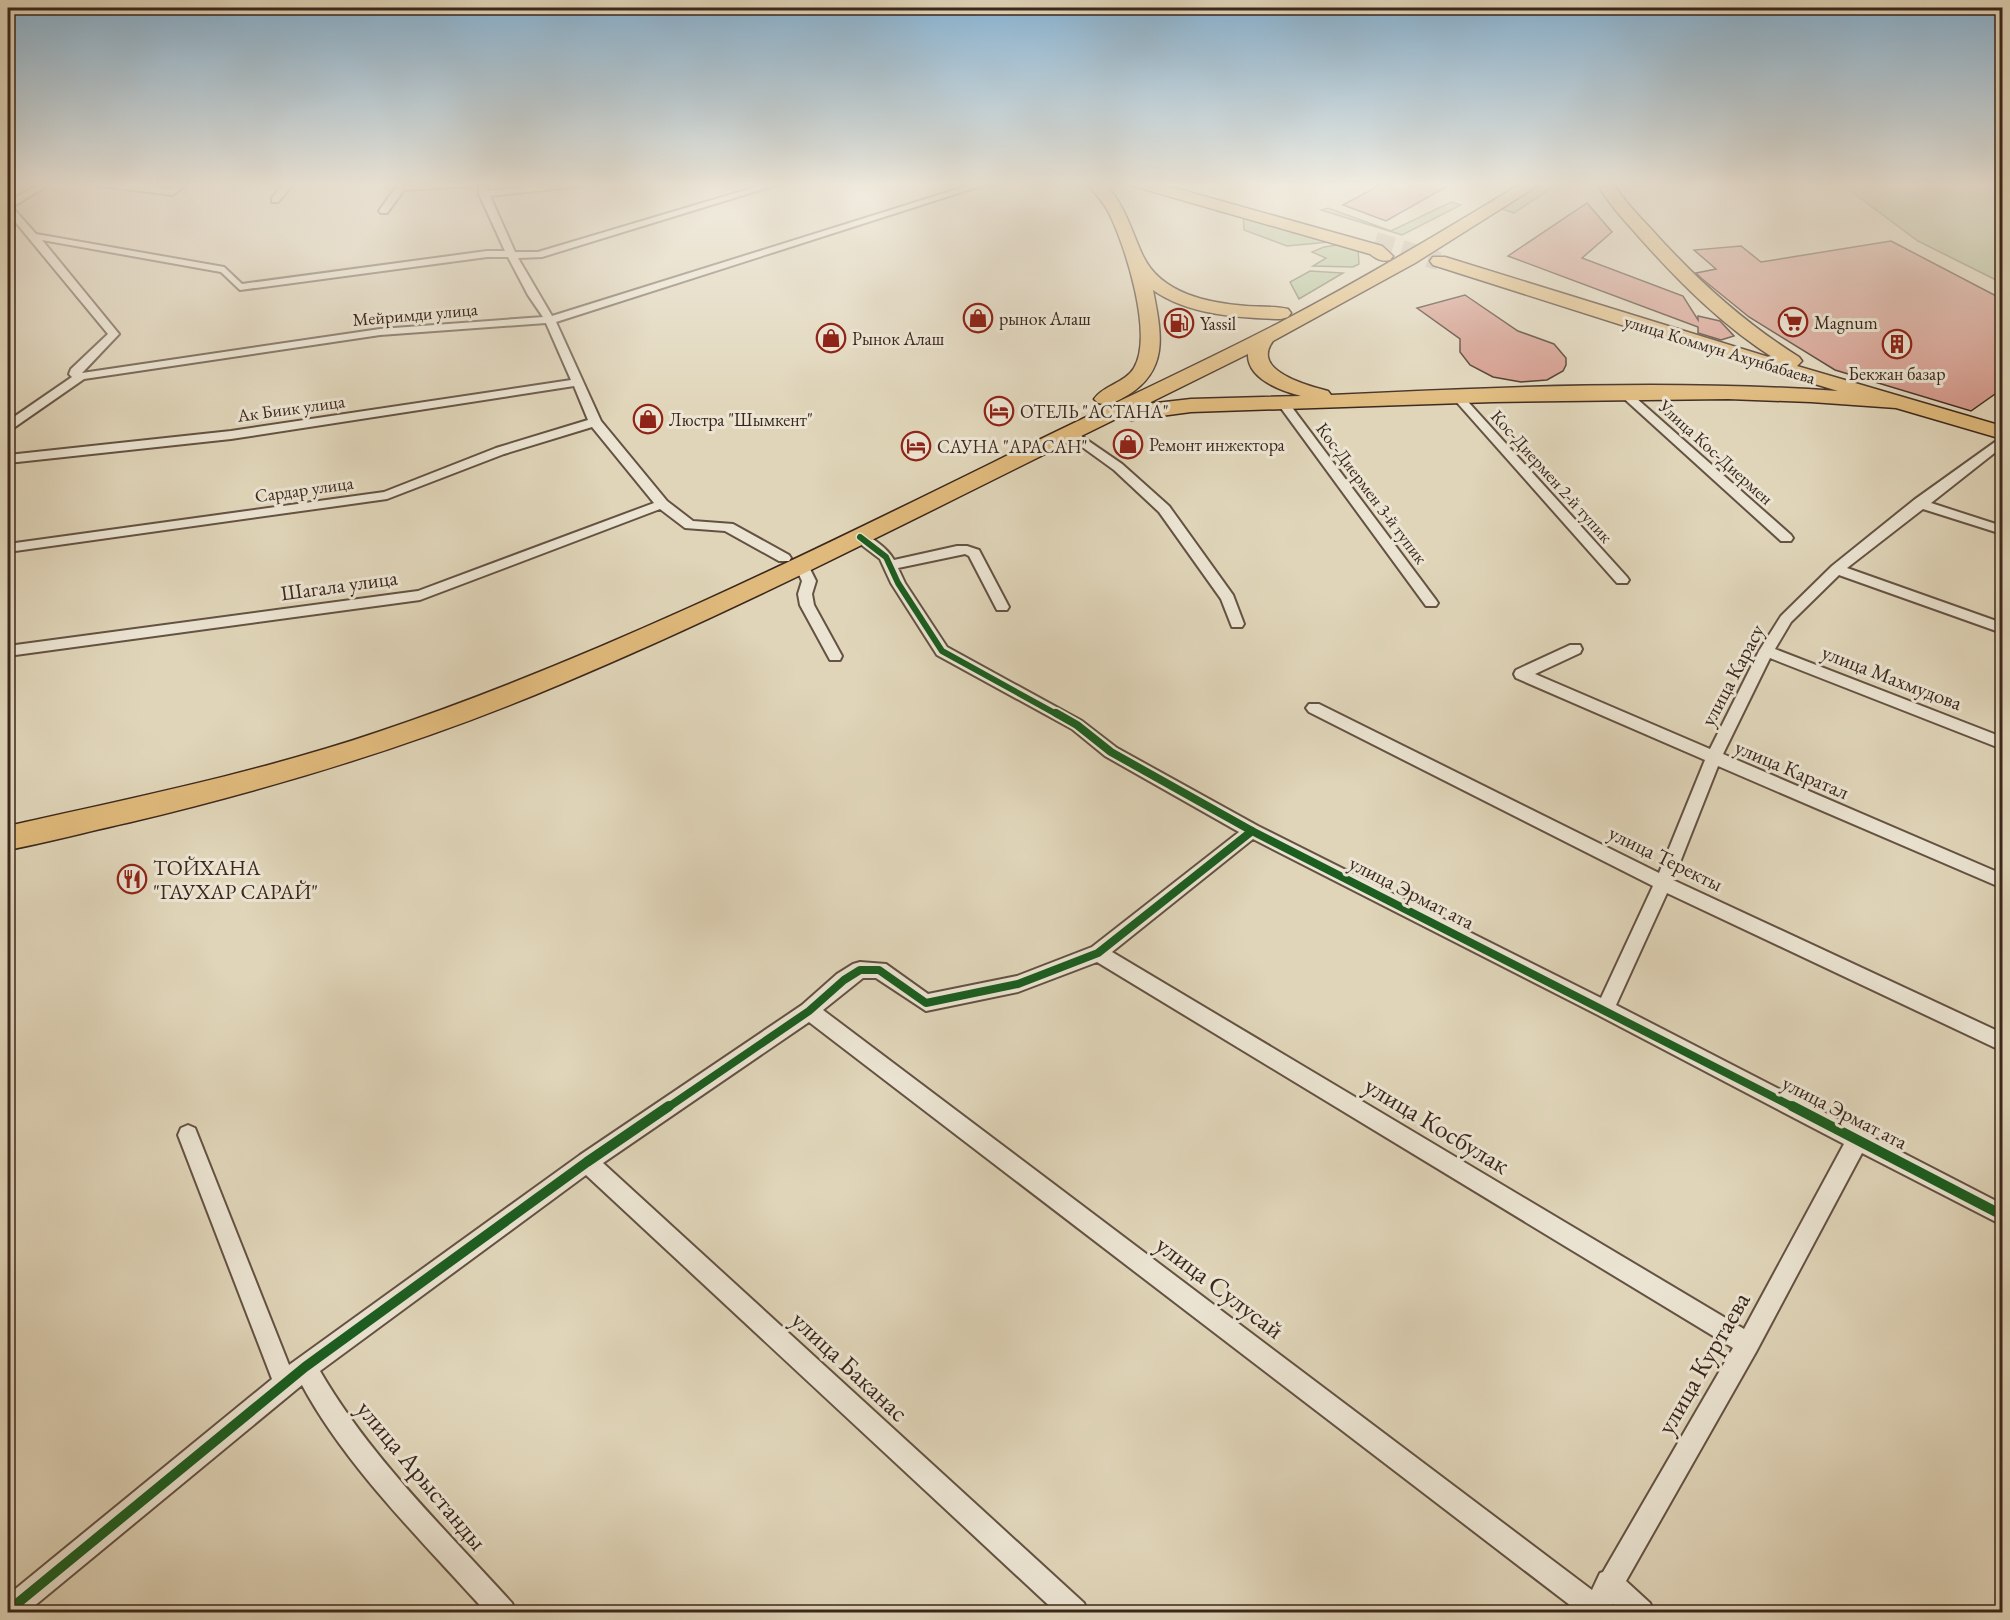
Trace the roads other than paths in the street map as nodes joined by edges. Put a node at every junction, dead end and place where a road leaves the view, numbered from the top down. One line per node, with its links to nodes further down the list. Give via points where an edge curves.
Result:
1 (52, 259): 18 (street, via 114,334 75,371)
2 (160, 259): 3 (street, via 224,270 240,287)
3 (453, 259)
4 (514, 259): 13 (street)
5 (745, 259): 13 (street, Мейримди улица)
6 (1136, 259): 11 (highway)
7 (1386, 259): 12 (highway)
8 (1390, 259): 14 (highway)
9 (1431, 259): 15 (highway, улица Коммун Ахунбабаева, via 1579,313)
10 (1667, 259): 16 (highway, via 1727,315)
11 (1140, 267): 12 (highway, via 1160,287 1203,304 1242,312); 26 (highway, via 1151,339 1144,367 1136,379)
12 (1281, 313): 26 (highway)
13 (550, 320): 18 (street, Мейримди улица, via 380,332); 19 (street)
14 (1267, 336): 22 (highway, via 1258,349 1258,361 1279,381 1324,396); 26 (highway)
15 (1679, 337): 17 (highway, улица Коммун Ахунбабаева); 20 (highway, via 1701,358 1705,370 1698,384)
16 (1758, 338): 17 (highway, via 1758,351); 23 (highway, via 1798,365)
17 (1727, 351): 23 (highway, улица Коммун Ахунбабаева)
18 (81, 376): 27 (street)
19 (579, 382): 25 (street); 30 (street, Ак Биик улица, via 231,435)
20 (1632, 392): 21 (highway); 23 (highway, via 1800,393); 35 (street, Улица Кос-Диермен)
21 (1456, 396): 22 (highway); 40 (street, Кос-Диермен 2-й тупик)
22 (1365, 398): 24 (highway)
23 (1895, 402): 28 (highway, улица Коммун Ахунбабаева)
24 (1284, 404): 26 (highway, via 1168,408); 41 (street, Кос-Диермен 3-й тупик)
25 (595, 422): 32 (street); 36 (street, Сардар улица, via 501,451 387,495)
26 (1080, 424): 34 (highway); 37 (highway); 43 (street, via 1118,467 1164,509 1228,598)
27 (8, 426)
28 (2002, 433)
29 (2002, 441): 31 (street, улица Карасу)
30 (8, 459)
31 (1919, 503): 33 (street); 39 (street, улица Карасу)
32 (662, 504): 37 (street, via 690,525 728,527); 46 (street, Шагала улица, via 420,595)
33 (2002, 531)
34 (860, 537): 37 (highway); 38 (street, улица Эрмат ата, via 886,556)
35 (1786, 538)
36 (8, 548)
37 (793, 561): 48 (street, via 809,581 807,605); 52 (highway, via 523,678 387,728 165,791); 54 (highway, via 635,641 529,687 390,739 296,769)
38 (890, 564): 42 (street, via 967,550 974,553); 53 (street, улица Эрмат ата, via 942,651 1077,725 1111,752)
39 (1837, 569): 44 (street); 47 (street, улица Карасу, via 1786,619)
40 (1622, 580)
41 (1431, 603)
42 (1002, 607)
43 (1237, 624)
44 (2002, 628)
45 (1575, 649): 51 (street, улица Каратал, via 1521,674)
46 (8, 651)
47 (1766, 651): 50 (street, улица Махмудова); 51 (street, улица Карасу)
48 (835, 656)
49 (1314, 708): 56 (street, улица Теректы)
50 (2002, 743)
51 (1713, 759): 55 (street, улица Каратал); 56 (street, улица Карасу)
52 (8, 825)
53 (1252, 831): 57 (street); 58 (street, улица Эрмат ата)
54 (8, 838)
55 (2002, 881)
56 (1663, 883): 58 (street, улица Карасу); 60 (street, улица Теректы)
57 (1098, 953): 59 (street, via 1018,984 926,1003 879,970 860,970); 65 (street, улица Косбулак)
58 (1605, 1009): 62 (street, улица Эрмат ата)
59 (809, 1011): 63 (street); 70 (street, улица Сулусай)
60 (2002, 1042)
61 (188, 1135): 67 (street)
62 (1858, 1139): 64 (street, улица Эрмат ата); 65 (street, улица Куртаева)
63 (587, 1162): 66 (street); 72 (street, улица Баканас)
64 (2002, 1215)
65 (1748, 1344): 68 (street, улица Куртаева)
66 (305, 1367): 67 (street); 71 (street, улица Арыстанды, via 321,1399 345,1431)
67 (285, 1383): 69 (street)
68 (1609, 1582): 70 (street, улица Куртаева); 73 (street)
69 (8, 1611)
70 (1595, 1611)
71 (503, 1612)
72 (1074, 1612)
73 (1641, 1612)

